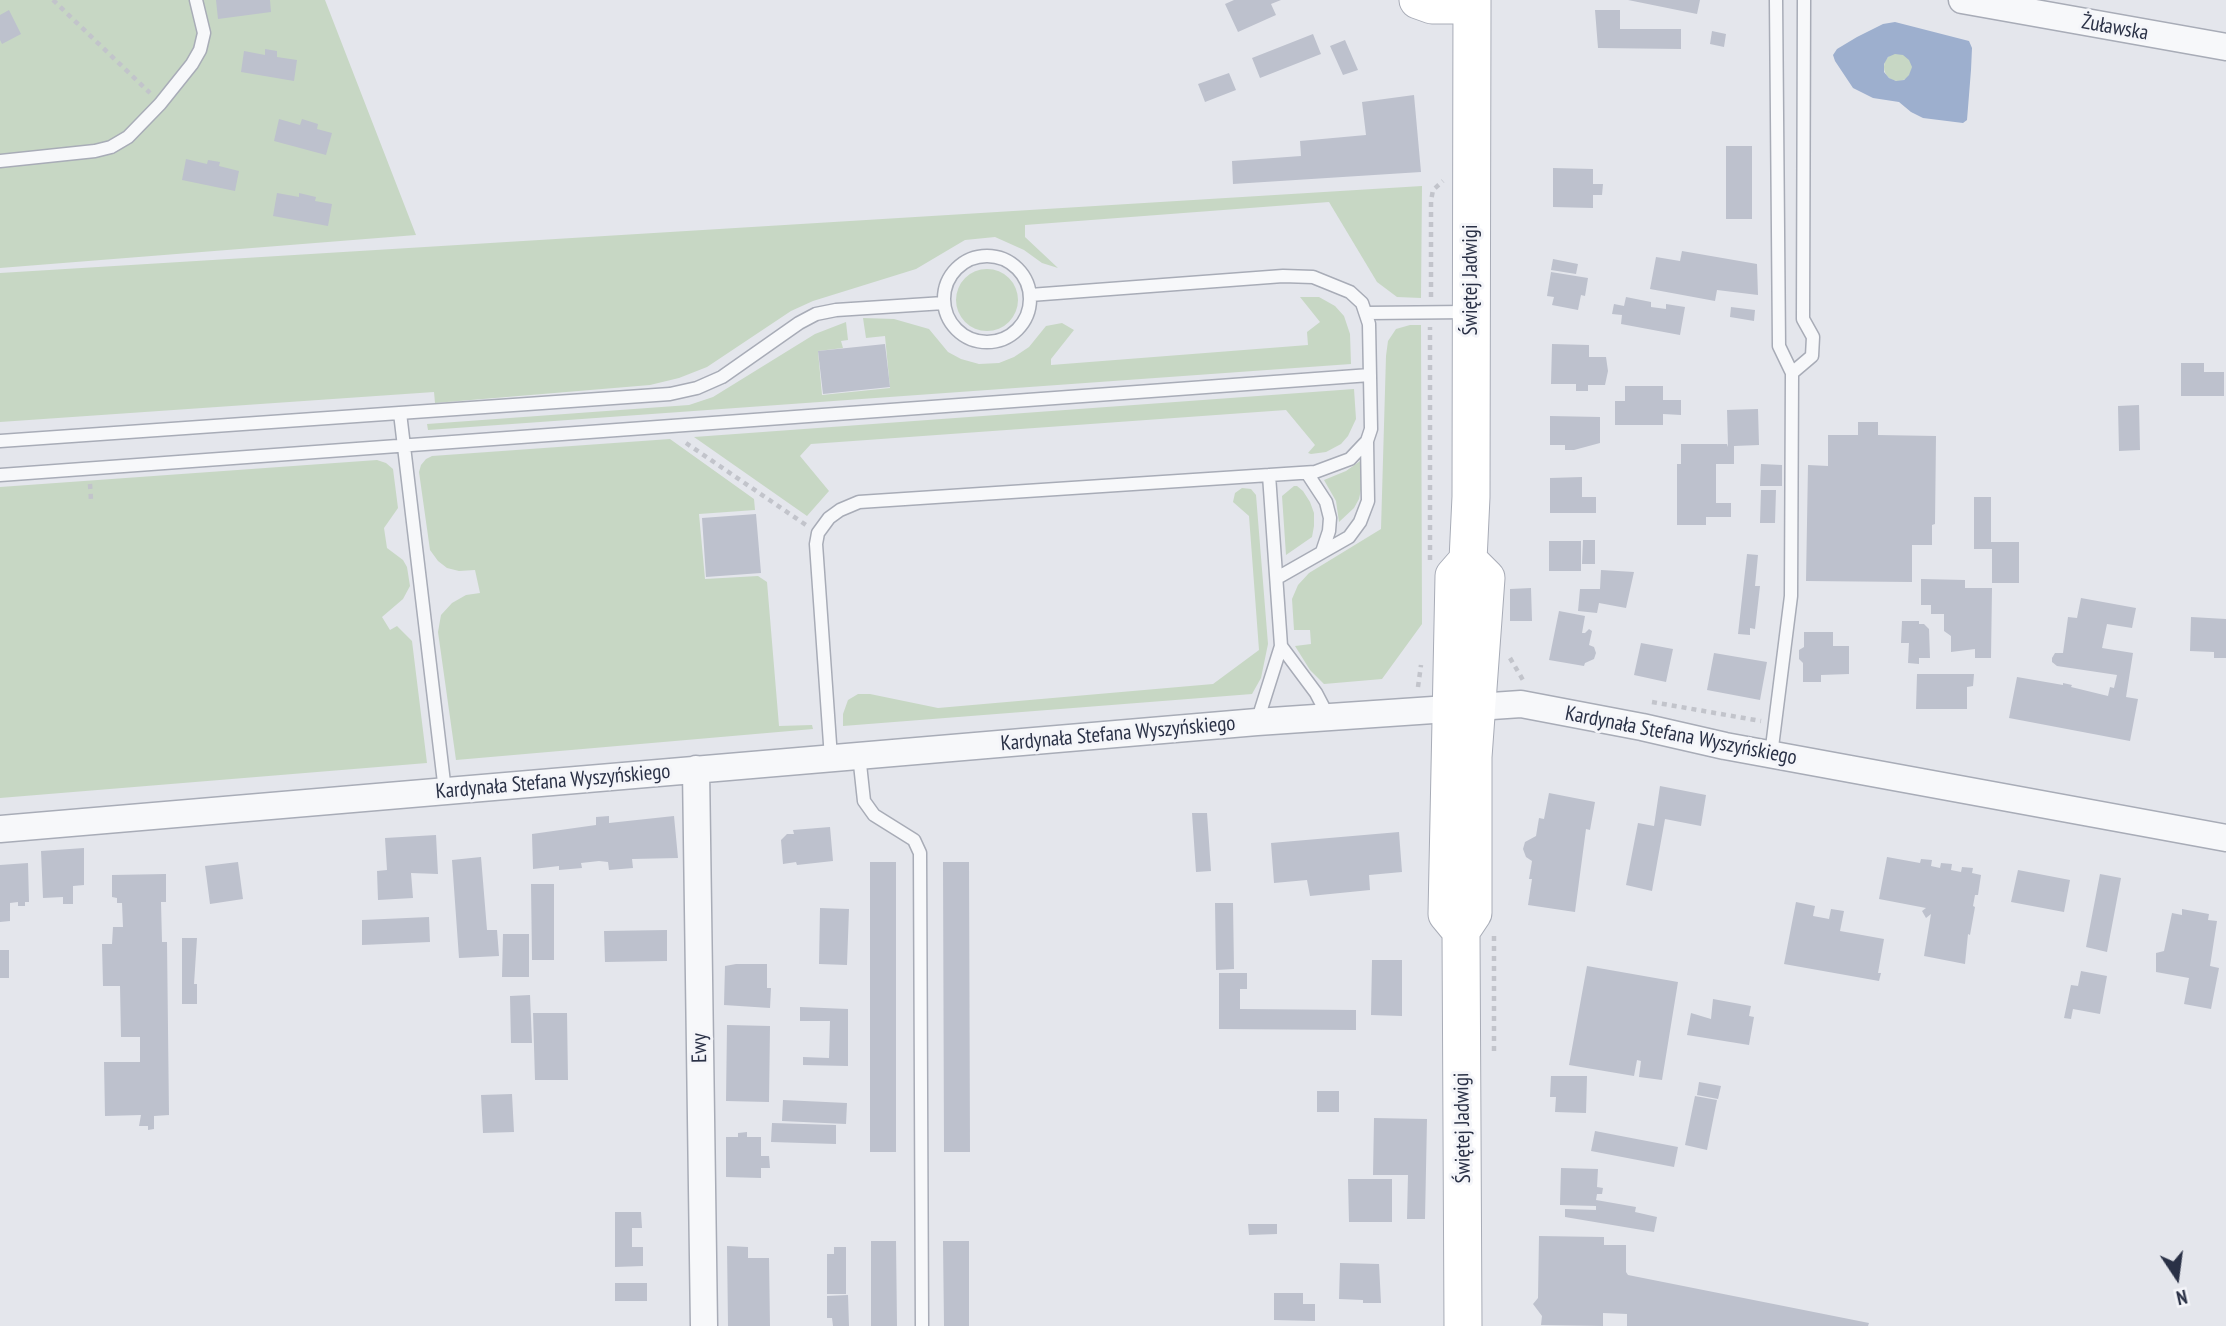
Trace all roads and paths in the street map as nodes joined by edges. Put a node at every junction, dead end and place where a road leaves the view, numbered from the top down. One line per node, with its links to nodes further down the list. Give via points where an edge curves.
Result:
1 (53, 0): 9 (path)
2 (196, 0): 9 (lane, via 204,33 200,50)
3 (1418, 0): 7 (main road, via 1432,5)
4 (1776, 0): 17 (lane, via 1779,346)
5 (1804, 0): 17 (lane, via 1803,319 1812,337 1812,356)
6 (1962, 0): 8 (street, Żuławska)
7 (1472, 3): 14 (main road, Świętej Jadwigi)
8 (2226, 47)
9 (160, 104): 10 (lane, via 128,137 111,147)
10 (0, 161)
11 (1448, 173): 16 (path, via 1433,190)
12 (1030, 295): 13 (lane, via 1026,282 1009,262 983,257 958,267 950,277); 13 (lane, via 1024,321 1004,339 991,342 977,341 954,327); 15 (lane, via 1313,277 1350,292)
13 (944, 303): 19 (lane, via 816,314 722,377 670,394)
14 (1471, 312): 16 (lane); 36 (main road, Świętej Jadwigi, via 1468,560 1454,576)
15 (1367, 313): 16 (lane); 18 (lane)
16 (1430, 313): 29 (path)
17 (1793, 373): 40 (lane, via 1791,596)
18 (1370, 375): 21 (lane); 22 (lane)
19 (400, 413): 20 (lane); 22 (lane)
20 (0, 441)
21 (1367, 441): 24 (lane, via 1350,459); 28 (lane, via 1368,501 1360,522 1349,537)
22 (404, 445): 25 (lane); 43 (lane)
23 (708, 457): 27 (path)
24 (1307, 473): 26 (lane); 28 (lane, via 1326,502 1330,518)
25 (0, 475)
26 (1269, 475): 27 (lane, via 859,502 829,517); 30 (lane)
27 (818, 533): 41 (lane)
28 (1322, 552): 30 (lane)
29 (1430, 564)
30 (1277, 578): 31 (lane)
31 (1282, 646): 37 (lane); 38 (lane)
32 (1501, 652): 35 (path, via 1523,679)
33 (1423, 658): 34 (path)
34 (1418, 686)
35 (1522, 688)
36 (1464, 707): 37 (street, Kardynała Stefana Wyszyńskiego); 40 (street, Kardynała Stefana Wyszyńskiego, via 1521,704); 48 (main road, Świętej Jadwigi, via 1447,914 1461,931)
37 (1328, 716): 38 (street, Kardynała Stefana Wyszyńskiego)
38 (1257, 722): 39 (street, Kardynała Stefana Wyszyńskiego)
39 (859, 755): 41 (street, Kardynała Stefana Wyszyńskiego); 47 (lane, via 864,801 874,815 914,840 920,853)
40 (1771, 755): 45 (street, Kardynała Stefana Wyszyńskiego)
41 (831, 758): 42 (street, Kardynała Stefana Wyszyńskiego)
42 (696, 769): 43 (street, Kardynała Stefana Wyszyńskiego); 46 (street, Ewy)
43 (445, 791): 44 (street, Kardynała Stefana Wyszyńskiego)
44 (0, 829)
45 (2226, 838)
46 (704, 1326)
47 (922, 1326)
48 (1463, 1326)

